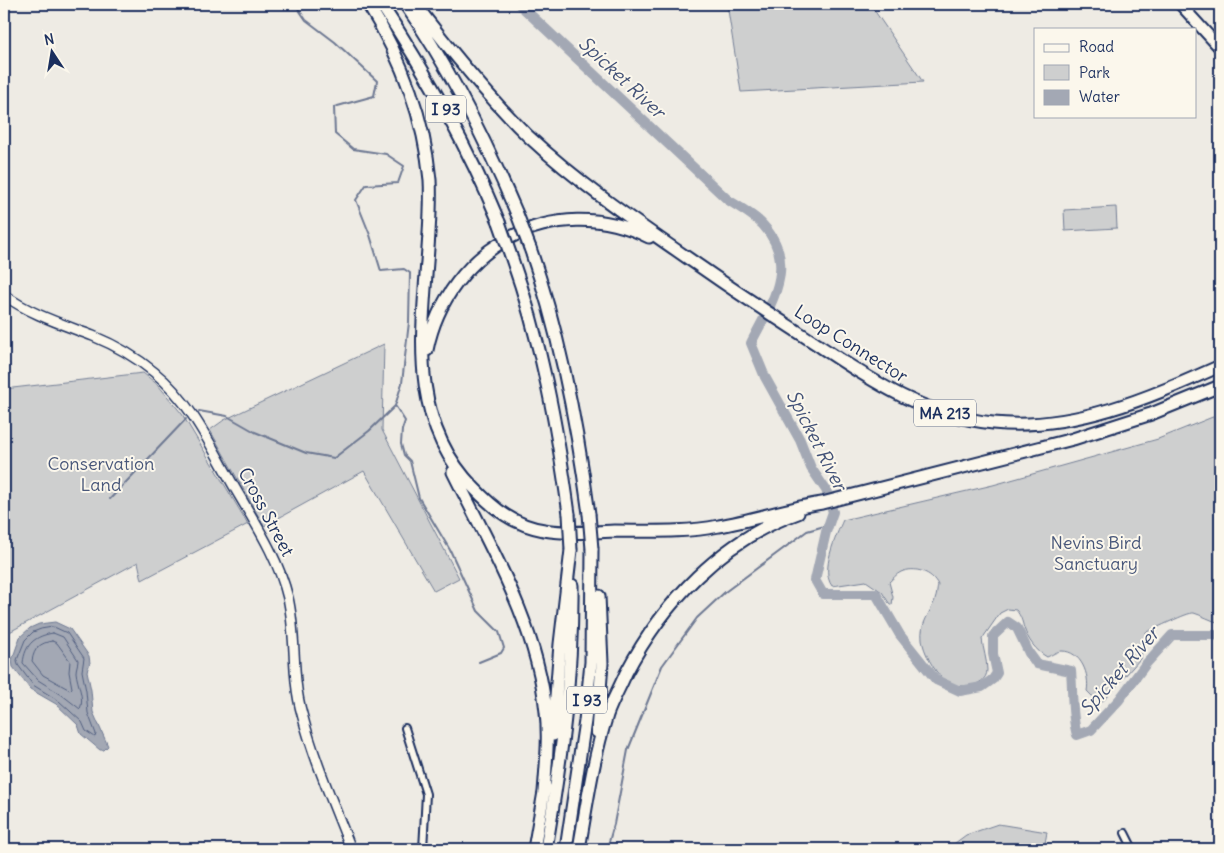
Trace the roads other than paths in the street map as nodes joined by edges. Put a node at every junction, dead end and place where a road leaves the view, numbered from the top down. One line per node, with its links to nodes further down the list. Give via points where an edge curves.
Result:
1 (368, 4): 11 (highway, via 410,87 420,117 427,156 430,199 422,362)
2 (381, 4): 17 (highway, I 93, bridge, via 448,112 499,222 511,256 535,333 552,404 569,514)
3 (405, 4): 16 (highway, I 93, bridge, via 471,114 530,248 569,388)
4 (414, 4): 7 (highway, via 466,70 528,136 593,191)
5 (1180, 4): 6 (main road)
6 (1220, 48)
7 (680, 252): 11 (highway, via 634,230 592,221 549,224 511,236 473,263 448,295 430,339); 13 (highway, Loop Connector / MA 213, via 889,390 917,404 951,415 991,423 1040,424 1082,418)
8 (4, 295): 22 (street, Cross Street, via 137,359 170,387 199,425 263,536 281,575 292,621 302,715)
9 (1220, 360): 13 (highway)
10 (1220, 366): 13 (highway, Loop Connector / MA 213)
11 (425, 382): 14 (highway, via 429,412)
12 (1220, 386): 15 (highway, via 1063,442)
13 (1148, 397)
14 (442, 444): 15 (highway, via 462,475 494,508 518,523 545,531 702,529); 20 (highway, via 519,606 535,651 547,726)
15 (822, 503): 19 (highway, via 748,538 693,580 674,600 646,638 622,682 608,713)
16 (592, 549): 19 (highway, via 600,604 602,655); 26 (highway, I 93, via 591,662)
17 (571, 550): 20 (highway, via 555,721); 25 (highway, I 93, via 569,690)
18 (405, 728): 23 (street, via 426,794)
19 (594, 766): 27 (highway)
20 (544, 792): 24 (highway)
21 (1125, 833): 28 (street)
22 (351, 849)
23 (424, 849)
24 (534, 849)
25 (546, 849)
26 (566, 849)
27 (579, 849)
28 (1133, 849)

